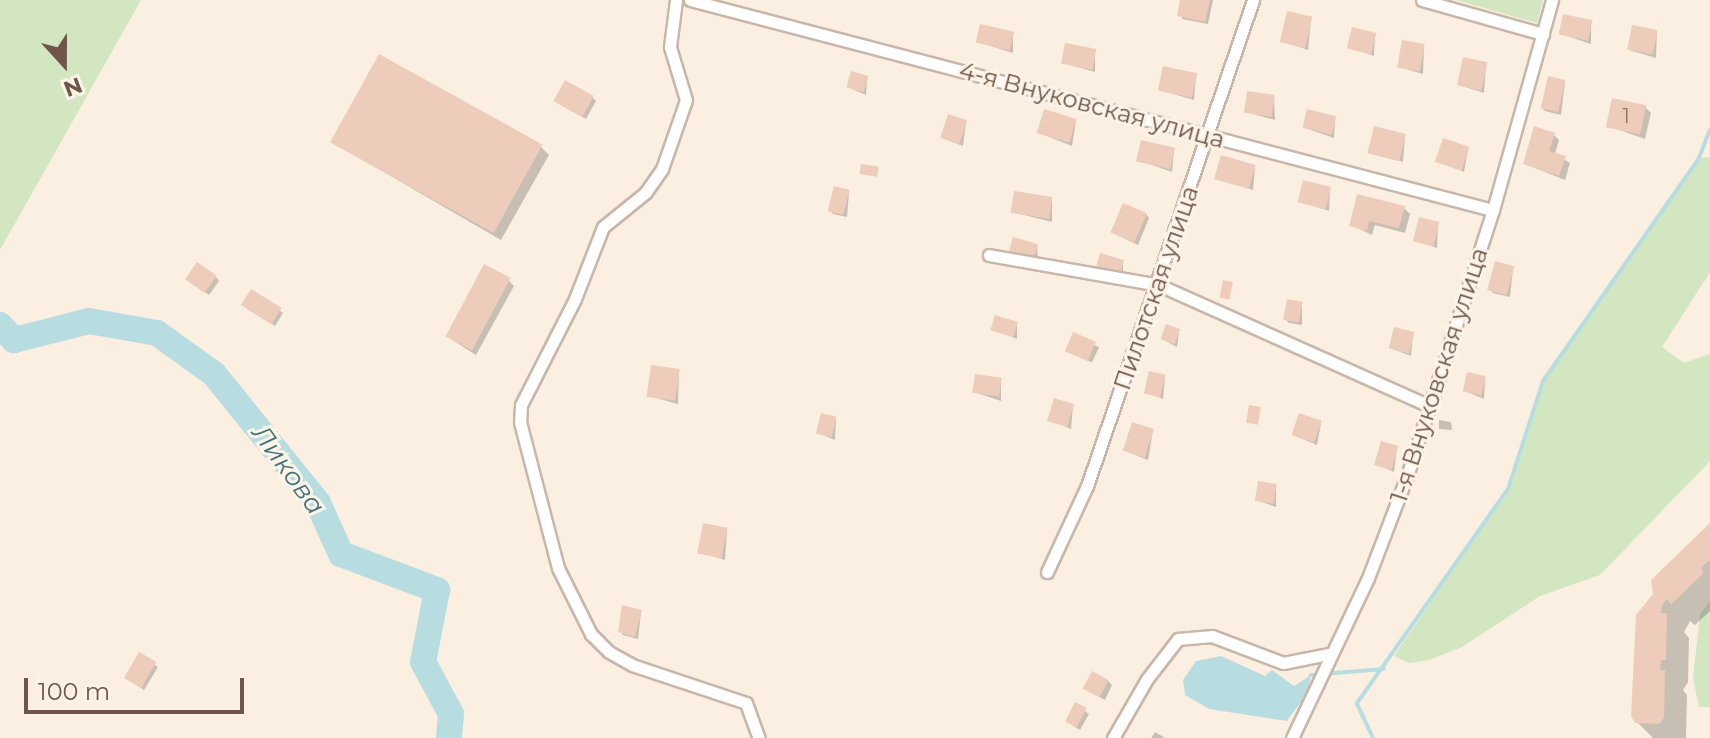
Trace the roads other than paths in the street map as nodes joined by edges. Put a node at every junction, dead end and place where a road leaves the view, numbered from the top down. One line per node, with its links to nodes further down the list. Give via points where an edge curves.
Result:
1 (676, 0): 14 (street, via 670,47 686,100 662,169 645,193 603,227 575,299 521,405 520,422 558,568 591,634 632,665 746,703)
2 (690, 0): 7 (street, 4-я Внуковская улица)
3 (1253, 0): 7 (street, Пилотская улица)
4 (1422, 0): 6 (street)
5 (1552, 0): 6 (street, 1-я Внуковская улица)
6 (1543, 34): 8 (street, 1-я Внуковская улица)
7 (1207, 135): 8 (street, 4-я Внуковская улица); 10 (street, Пилотская улица)
8 (1493, 210): 11 (street, 1-я Внуковская улица)
9 (989, 255): 10 (street)
10 (1159, 285): 11 (street); 12 (street, Пилотская улица, via 1087,486)
11 (1429, 406): 13 (street, 1-я Внуковская улица, via 1368,578)
12 (1047, 572)
13 (1329, 654): 15 (street, via 1283,663 1212,636 1178,639); 16 (street, 1-я Внуковская улица)
14 (759, 738)
15 (1113, 738)
16 (1292, 738)

